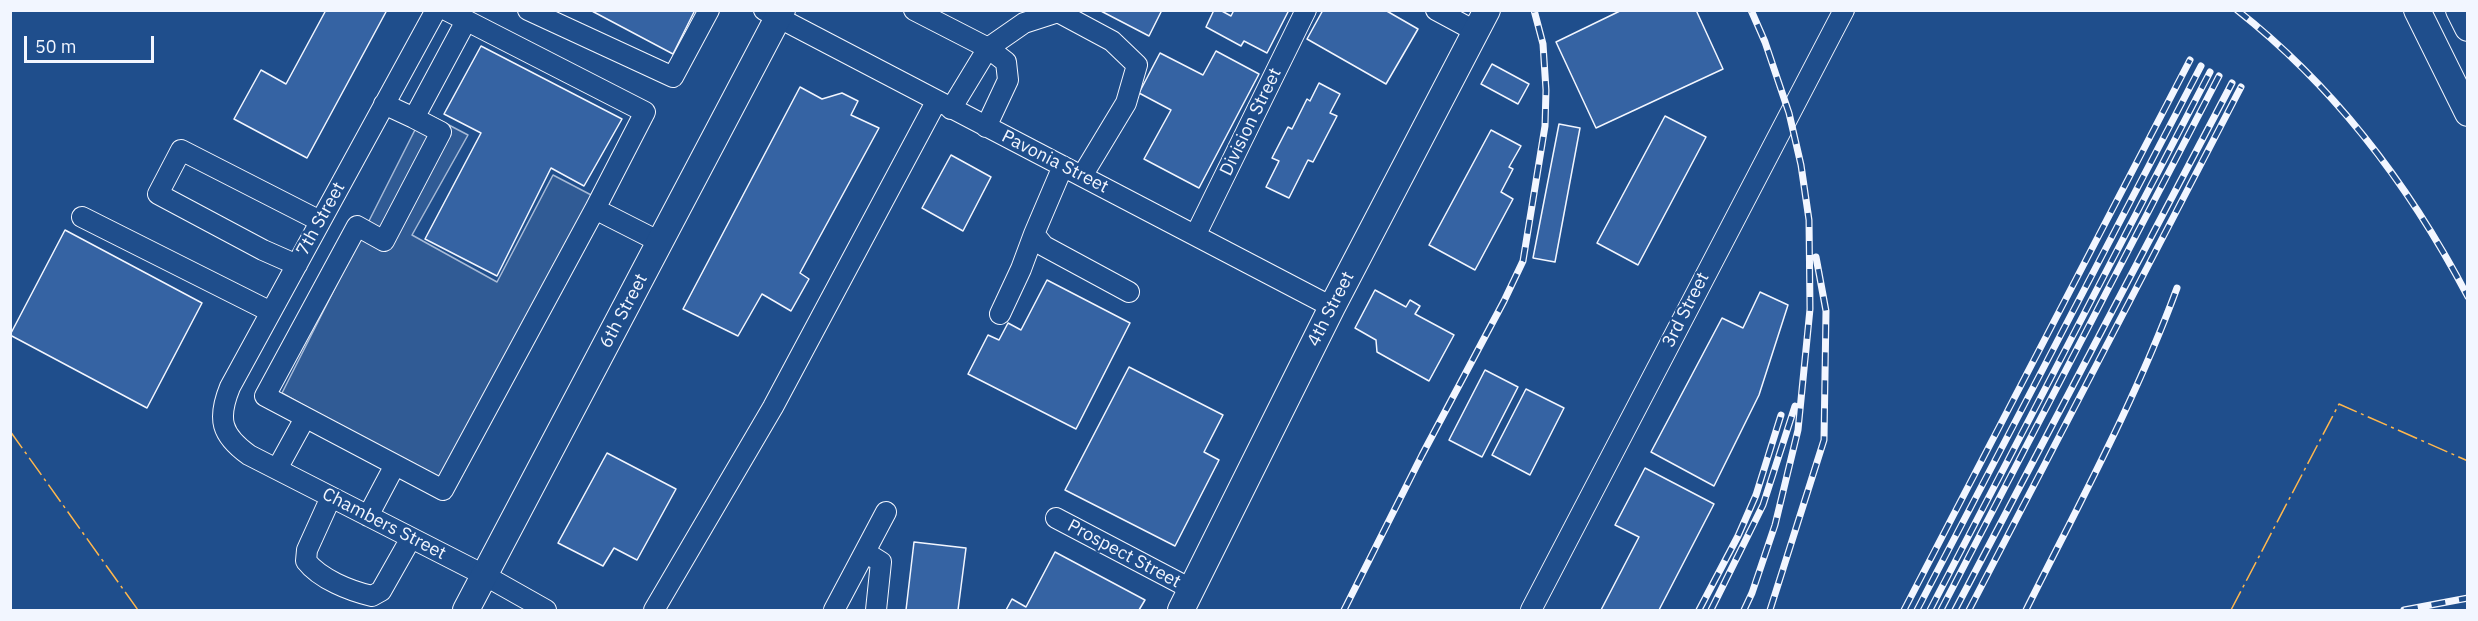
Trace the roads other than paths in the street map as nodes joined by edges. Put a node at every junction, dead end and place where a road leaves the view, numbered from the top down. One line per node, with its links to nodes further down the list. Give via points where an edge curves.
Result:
1 (436, 10): 17 (street, 7th Street)
2 (446, 10): 12 (street)
3 (528, 10): 4 (street, via 673,77)
4 (709, 10)
5 (914, 10): 15 (street)
6 (1306, 10): 28 (street, Division Street)
7 (1436, 10): 13 (street)
8 (1844, 10): 53 (street, 3rd Street)
9 (2417, 10): 16 (main road)
10 (2459, 10): 14 (main road)
11 (775, 13): 18 (street, Pavonia Street); 29 (main road, 6th Street)
12 (466, 21): 20 (street); 24 (street, via 645,112)
13 (1481, 21): 32 (main road, 4th Street)
14 (2468, 28)
15 (988, 48): 18 (street); 21 (street, via 1006,62 1008,80); 23 (street, via 1024,23 1058,12 1112,41 1137,65 1126,103)
16 (2459, 76): 19 (main road)
17 (384, 104): 20 (street); 26 (street, 7th Street)
18 (944, 105): 21 (street, Pavonia Street); 50 (street)
19 (2466, 106)
20 (414, 118): 35 (street, via 441,132 384,241 357,226)
21 (986, 127): 22 (street, Pavonia Street)
22 (1063, 166): 23 (street, Pavonia Street); 27 (street)
23 (1082, 176): 28 (street, Pavonia Street)
24 (595, 208): 29 (street); 38 (street, via 443,490)
25 (82, 217): 33 (street)
26 (320, 221): 30 (street, 7th Street); 30 (street, via 181,150 158,194)
27 (1034, 234): 31 (street, via 1044,246); 34 (street)
28 (1196, 234): 32 (street, Pavonia Street)
29 (660, 242): 46 (main road, 6th Street)
30 (297, 265): 33 (street, 7th Street)
31 (1129, 292)
32 (1332, 307): 47 (main road, 4th Street)
33 (272, 310): 35 (street); 37 (street, 7th Street, via 224,402)
34 (1000, 314)
35 (302, 324): 36 (street, via 265,396)
36 (305, 418): 38 (street); 39 (street)
37 (225, 433): 39 (street, Chambers Street, via 249,455)
38 (395, 465): 42 (street)
39 (277, 469): 40 (street, Chambers Street)
40 (331, 497): 42 (street, Chambers Street); 44 (street, via 308,550 306,561 313,571 372,596 381,591)
41 (886, 512): 45 (street)
42 (368, 516): 44 (street, Chambers Street)
43 (1056, 518): 47 (street, Prospect Street)
44 (411, 538): 46 (street, Chambers Street)
45 (865, 552): 51 (street); 52 (street, via 881,562)
46 (484, 575): 48 (main road, 6th Street); 49 (street, Chambers Street)
47 (1186, 600)
48 (466, 610)
49 (546, 610)
50 (654, 610)
51 (834, 610)
52 (876, 610)
53 (1530, 610)

